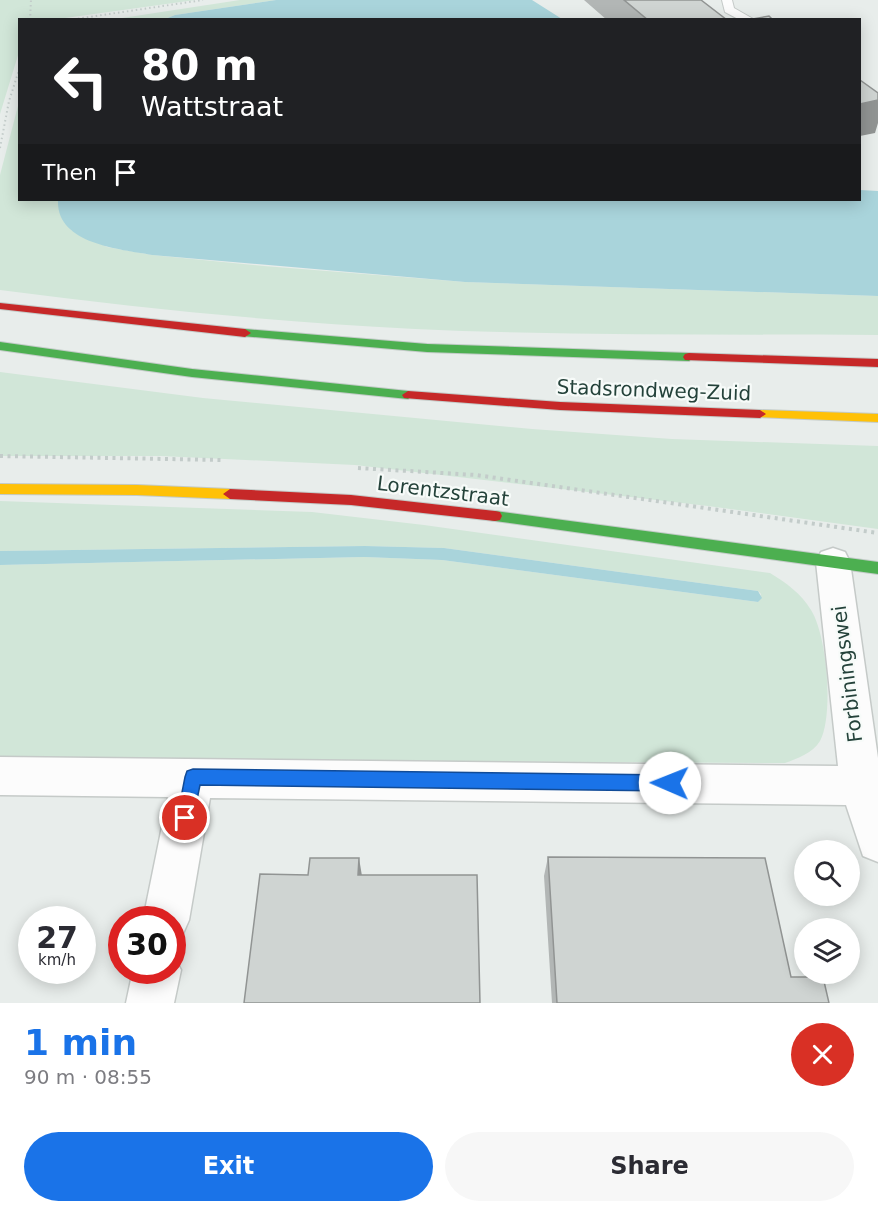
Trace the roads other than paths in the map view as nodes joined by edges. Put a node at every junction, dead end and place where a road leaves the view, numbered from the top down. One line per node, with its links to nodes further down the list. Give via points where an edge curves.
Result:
1 (728, 0): 2 (lane, via 729,10)
2 (746, 18)
3 (0, 306): 5 (main road, Stadsrondweg-Zuid, via 426,348)
4 (0, 346): 6 (main road, Stadsrondweg-Zuid, via 275,382 429,397)
5 (878, 363)
6 (878, 418)
7 (0, 489): 8 (main road, Lorentzstraat, via 137,490 351,500)
8 (833, 562): 9 (main road, Lorentzstraat); 10 (street, Forbiningswei)
9 (878, 568)
10 (866, 775): 12 (street); 13 (street, Forbiningswei)
11 (0, 776): 12 (street)
12 (193, 777): 14 (street)
13 (878, 841)
14 (169, 906)
15 (154, 984): 16 (street)
16 (150, 1003)

